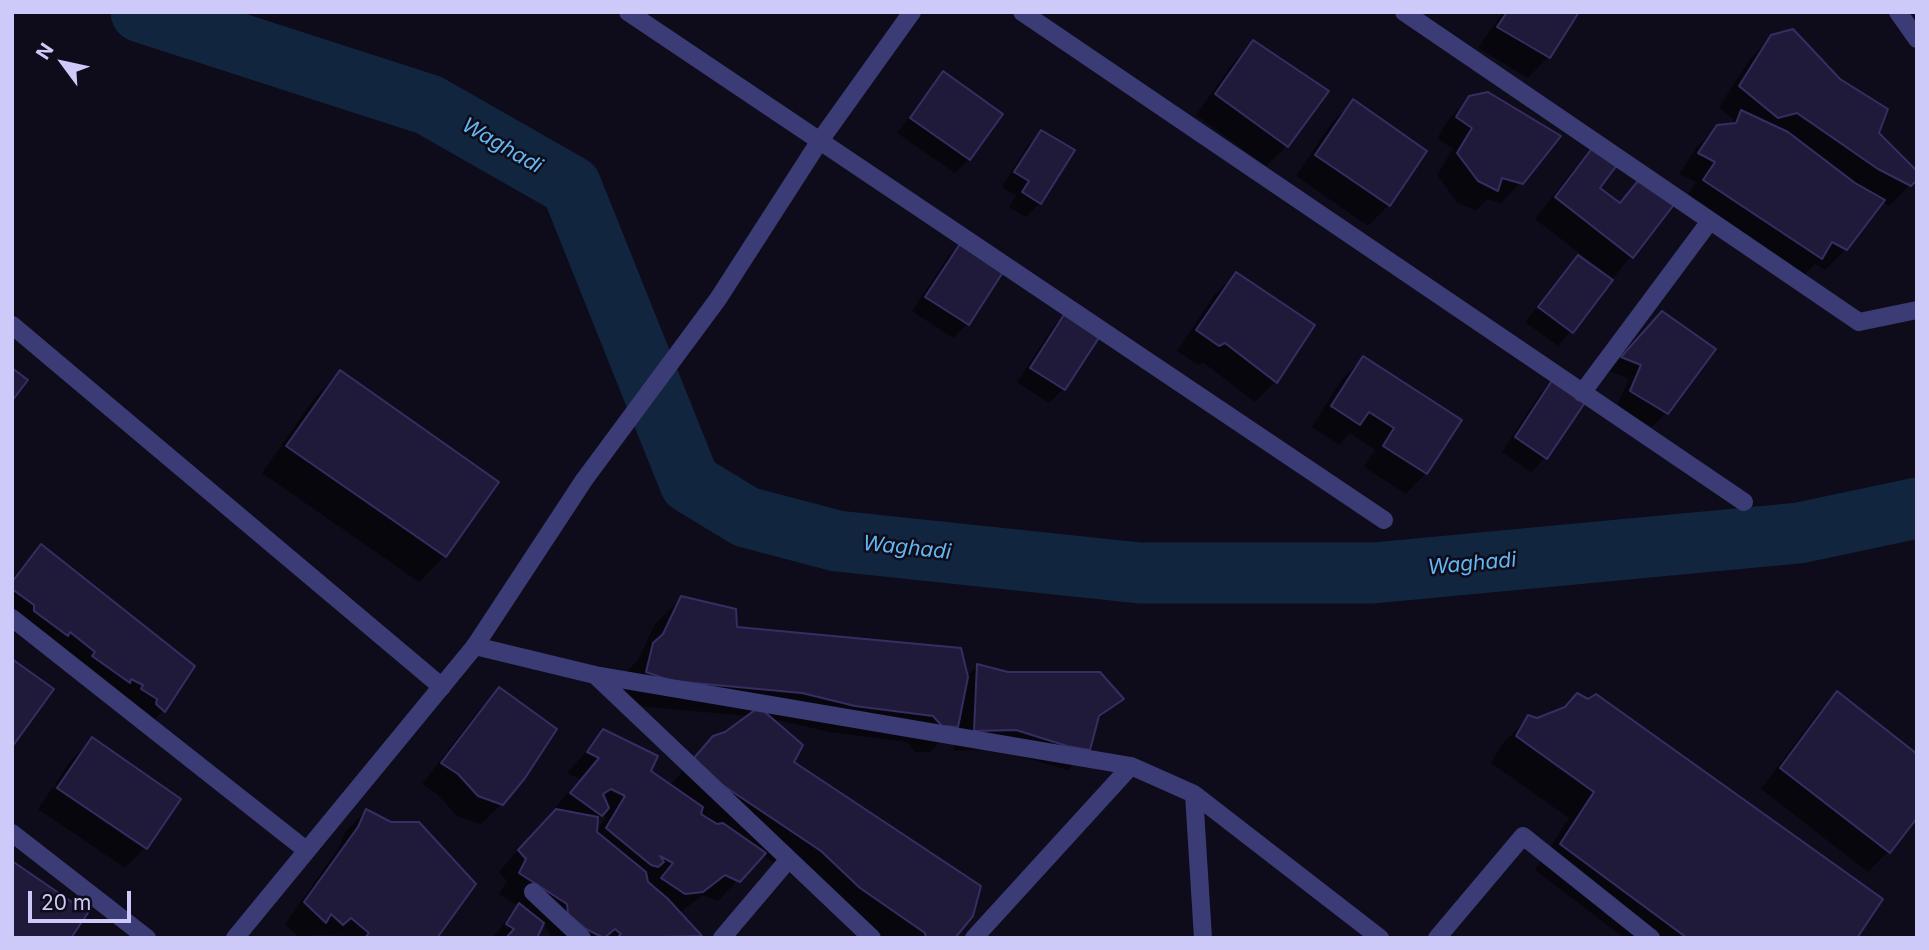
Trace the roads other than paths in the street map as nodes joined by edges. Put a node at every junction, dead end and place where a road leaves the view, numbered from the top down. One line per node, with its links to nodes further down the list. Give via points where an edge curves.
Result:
1 (628, 12): 7 (street)
2 (912, 12): 7 (street)
3 (1022, 12): 11 (street)
4 (1404, 12): 8 (street)
5 (1898, 12): 6 (street)
6 (1917, 39)
7 (819, 142): 13 (street); 15 (street, via 718,299 584,480)
8 (1710, 221): 9 (street, via 1859,322); 11 (street)
9 (1917, 310)
10 (12, 325): 17 (street)
11 (1582, 393): 12 (street)
12 (1744, 502)
13 (1384, 520)
14 (12, 618): 21 (street)
15 (475, 646): 16 (street); 17 (street)
16 (595, 675): 18 (street); 22 (street)
17 (442, 687): 21 (street)
18 (1131, 766): 19 (street); 29 (street)
19 (1194, 794): 30 (street); 31 (street)
20 (12, 832): 24 (street)
21 (306, 850): 25 (street)
22 (789, 859): 27 (street); 28 (street)
23 (533, 892): 26 (street)
24 (147, 938)
25 (235, 938)
26 (582, 938)
27 (722, 938)
28 (872, 938)
29 (974, 938)
30 (1203, 938)
31 (1380, 938)
32 (1437, 938): 33 (street, via 1523,836)
33 (1651, 938)

